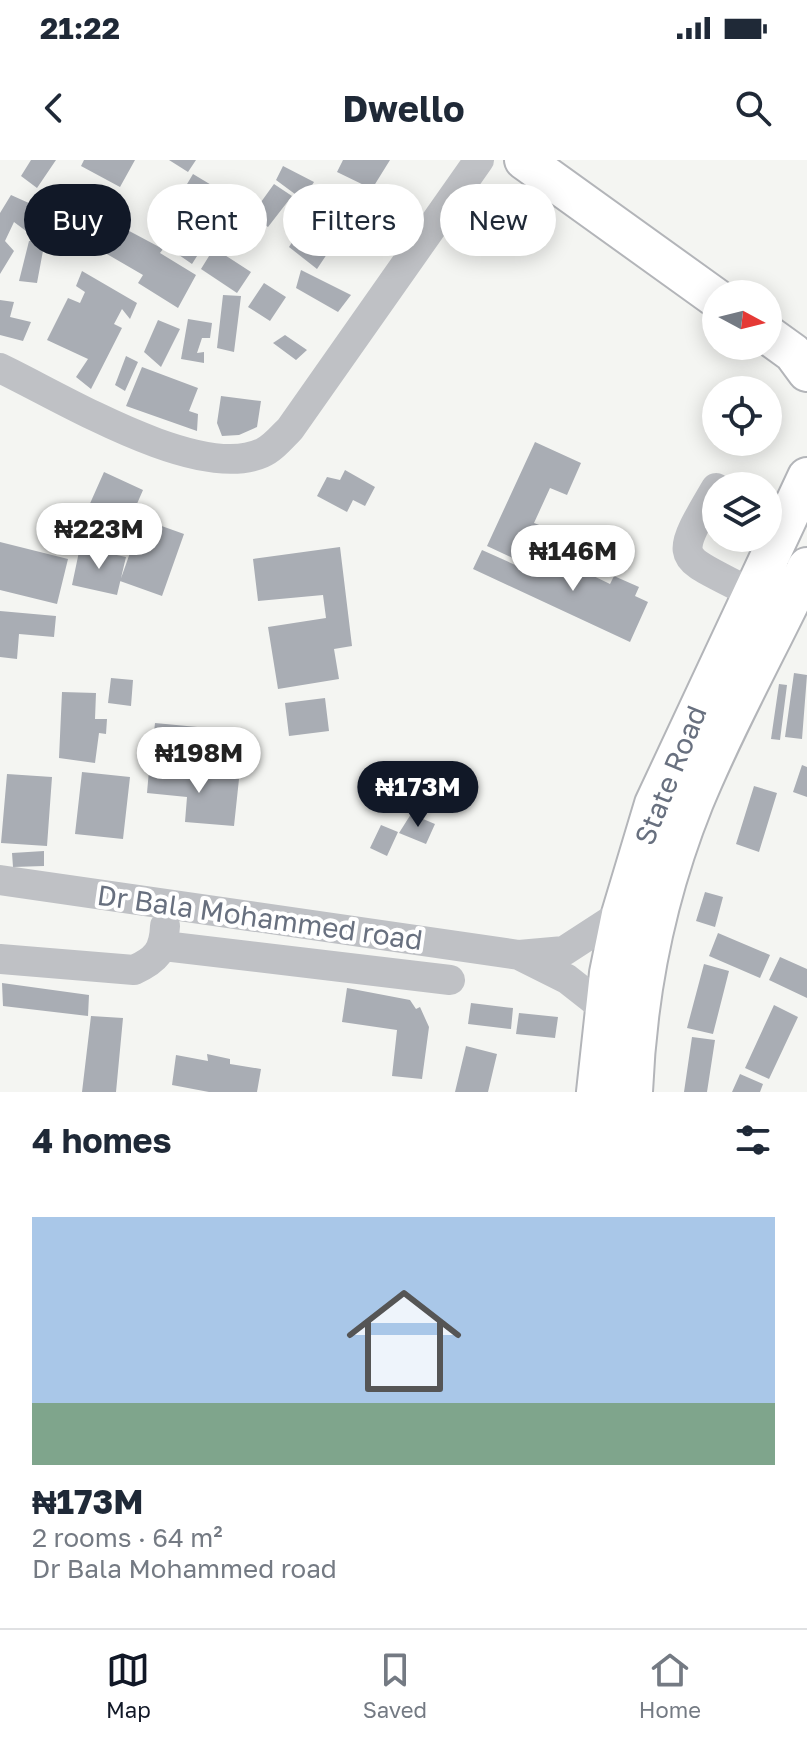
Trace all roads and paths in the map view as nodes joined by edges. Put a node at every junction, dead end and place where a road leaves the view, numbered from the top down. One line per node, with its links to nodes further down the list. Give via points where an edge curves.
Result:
1 (479, 160): 4 (street, via 298,418 263,453 224,461 176,452)
2 (524, 160): 3 (main road)
3 (702, 288)
4 (0, 368)
5 (807, 477): 7 (main road, State Road)
6 (702, 512): 10 (street, via 685,540 693,562)
7 (782, 529)
8 (771, 552): 9 (street); 10 (main road, State Road)
9 (806, 569): 20 (main road, State Road, via 694,802 673,863 642,994)
10 (751, 593): 13 (main road, State Road, via 654,804)
11 (0, 880): 12 (street, Dr Bala Mohammed road)
12 (166, 904): 14 (street); 15 (street, Dr Bala Mohammed road)
13 (621, 914): 15 (street, via 564,951); 18 (main road, State Road)
14 (164, 946): 16 (street, via 153,961 134,970); 17 (street)
15 (519, 955): 18 (street, via 567,979)
16 (0, 959)
17 (450, 980)
18 (604, 1008): 19 (main road, State Road)
19 (596, 1092)
20 (633, 1092)

